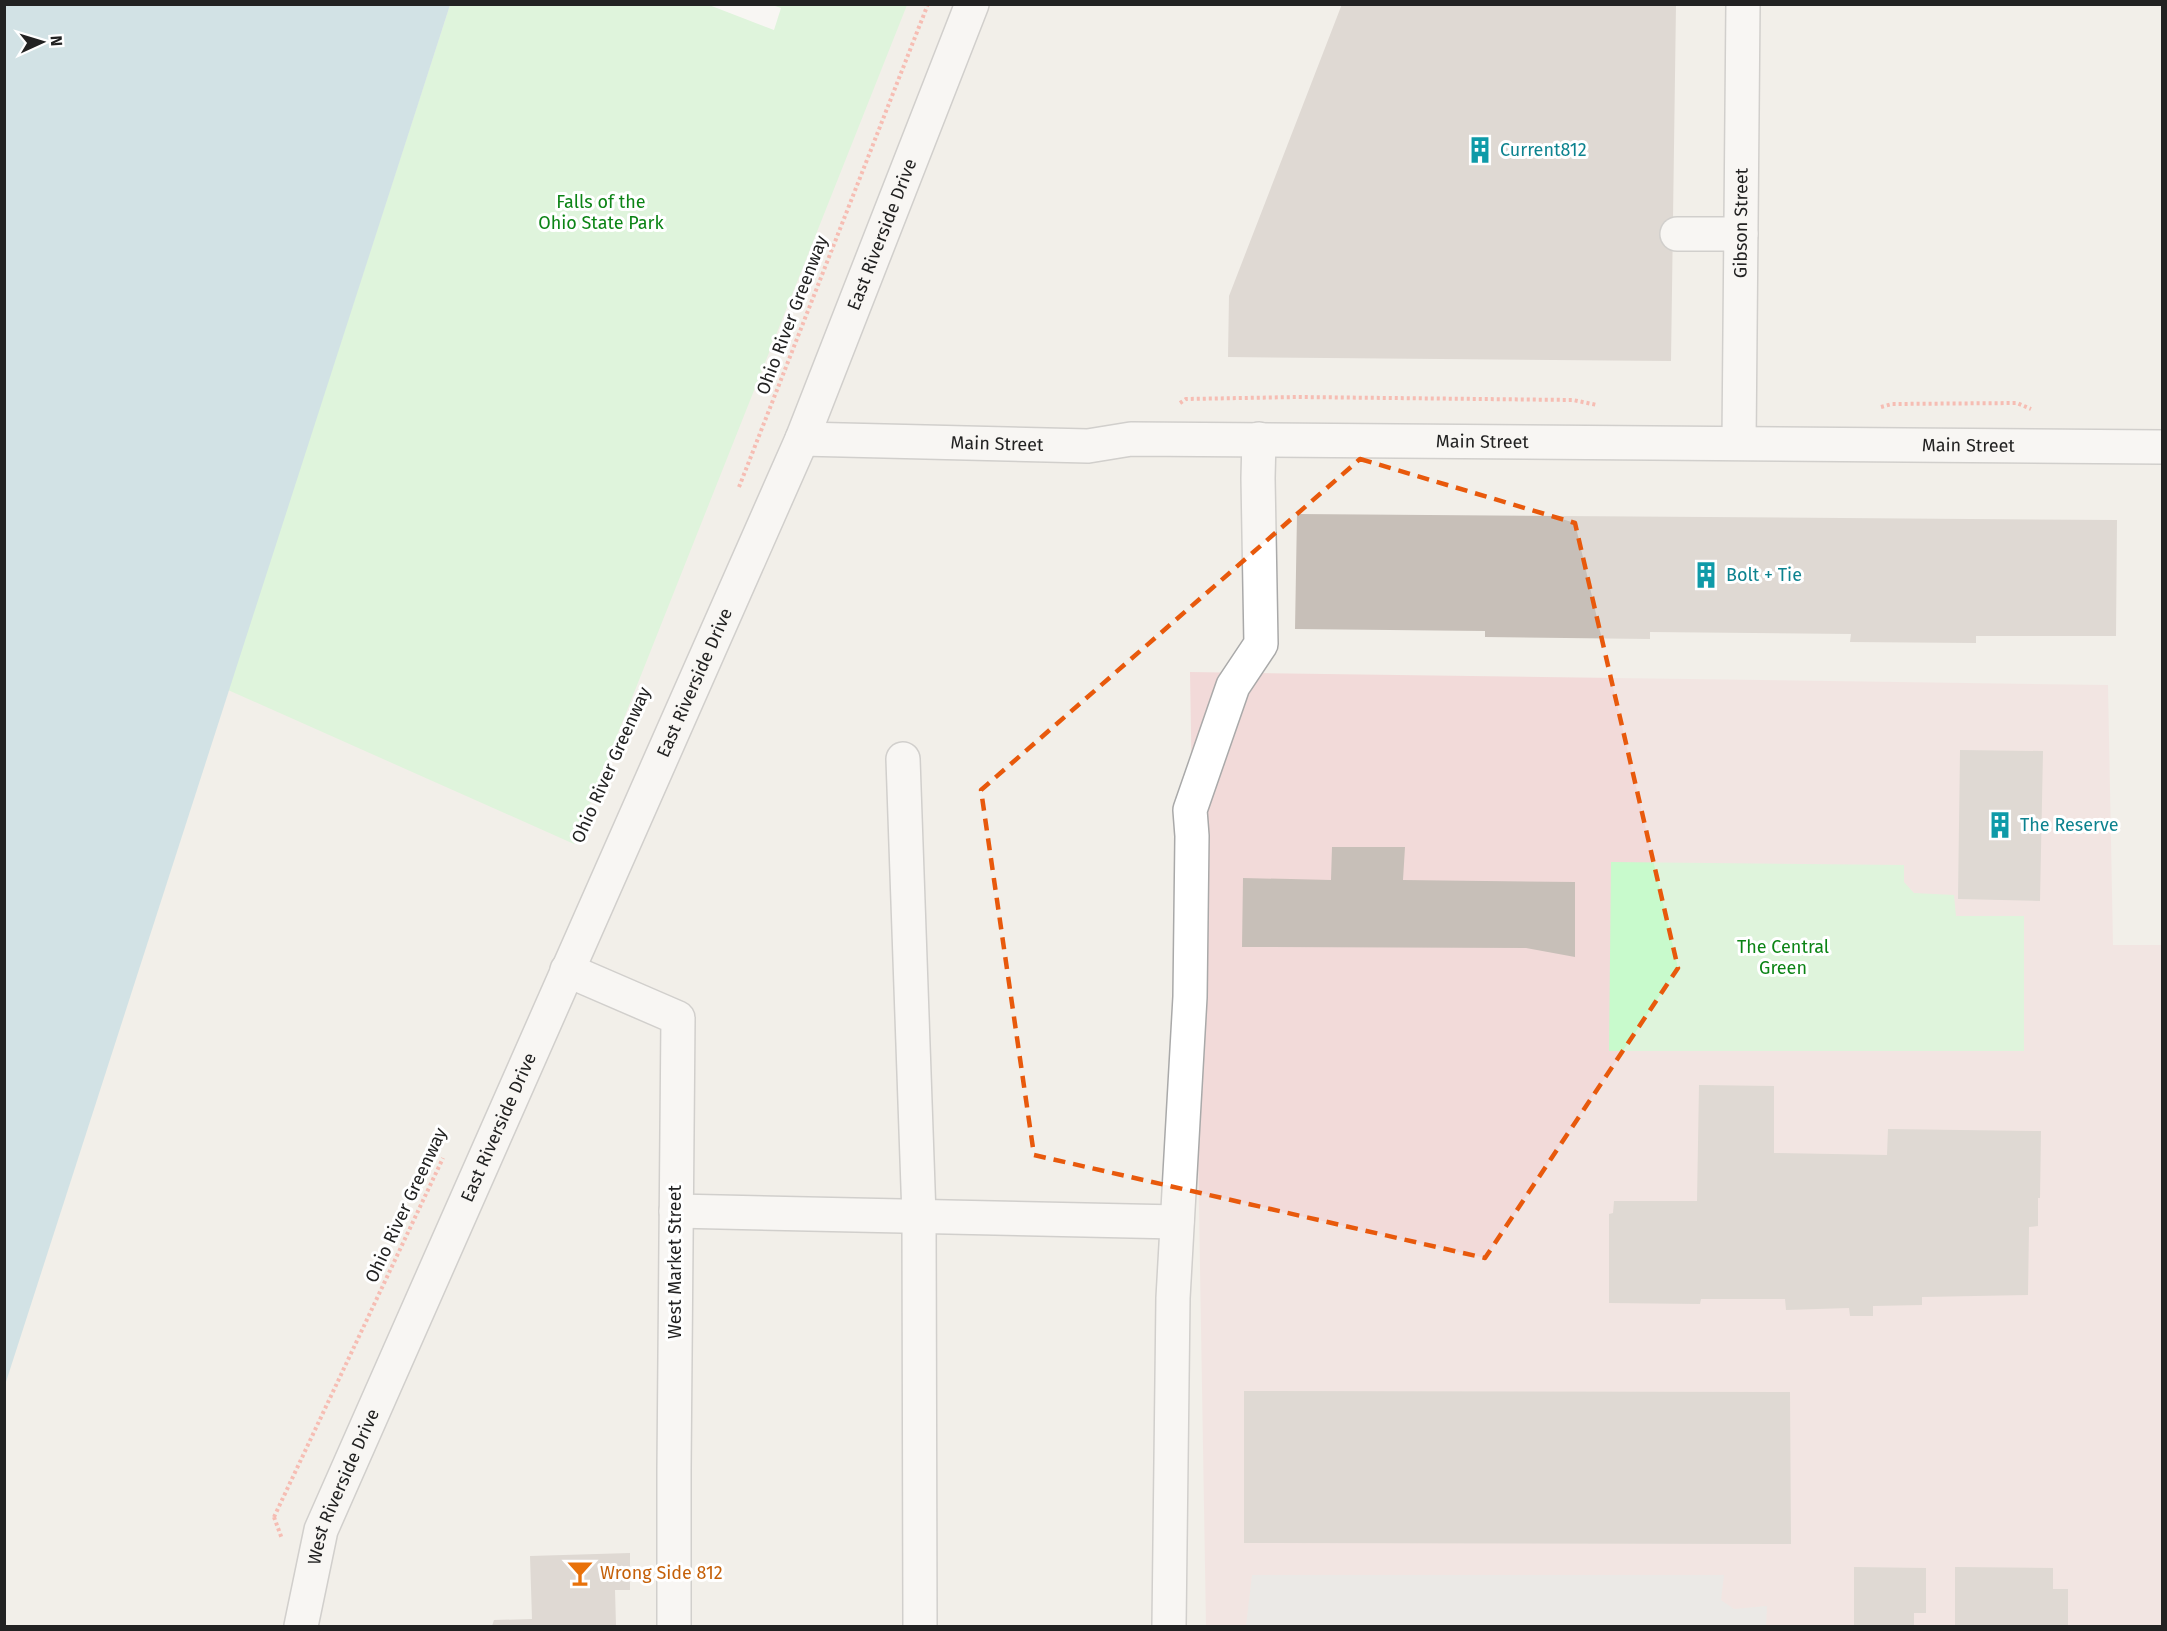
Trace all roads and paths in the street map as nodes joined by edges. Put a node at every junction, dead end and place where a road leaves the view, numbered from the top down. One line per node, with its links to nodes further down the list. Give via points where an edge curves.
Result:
1 (928, 4): 12 (path, Ohio River Greenway)
2 (972, 4): 8 (street, East Riverside Drive)
3 (1743, 4): 5 (street, Gibson Street)
4 (1677, 234): 5 (street)
5 (1741, 234): 10 (street, Gibson Street)
6 (1186, 399): 7 (path, via 1573,400)
7 (1604, 407)
8 (802, 439): 9 (street, Main Street, via 1088,446 1131,439); 14 (street, East Riverside Drive)
9 (1259, 440): 10 (street, Main Street); 18 (street, via 1261,644 1233,686 1190,810 1190,997)
10 (1739, 442): 11 (street, Main Street)
11 (2163, 447)
12 (735, 496)
13 (903, 759): 17 (street)
14 (567, 970): 16 (street, West Market Street, via 678,1018); 19 (street, East Riverside Drive)
15 (446, 1151): 20 (path, Ohio River Greenway)
16 (676, 1210): 17 (street); 22 (street, West Market Street)
17 (919, 1216): 18 (street); 23 (street)
18 (1177, 1222): 24 (street)
19 (399, 1352): 21 (street, West Riverside Drive, via 321,1530)
20 (274, 1517)
21 (301, 1626)
22 (674, 1626)
23 (920, 1626)
24 (1169, 1626)

